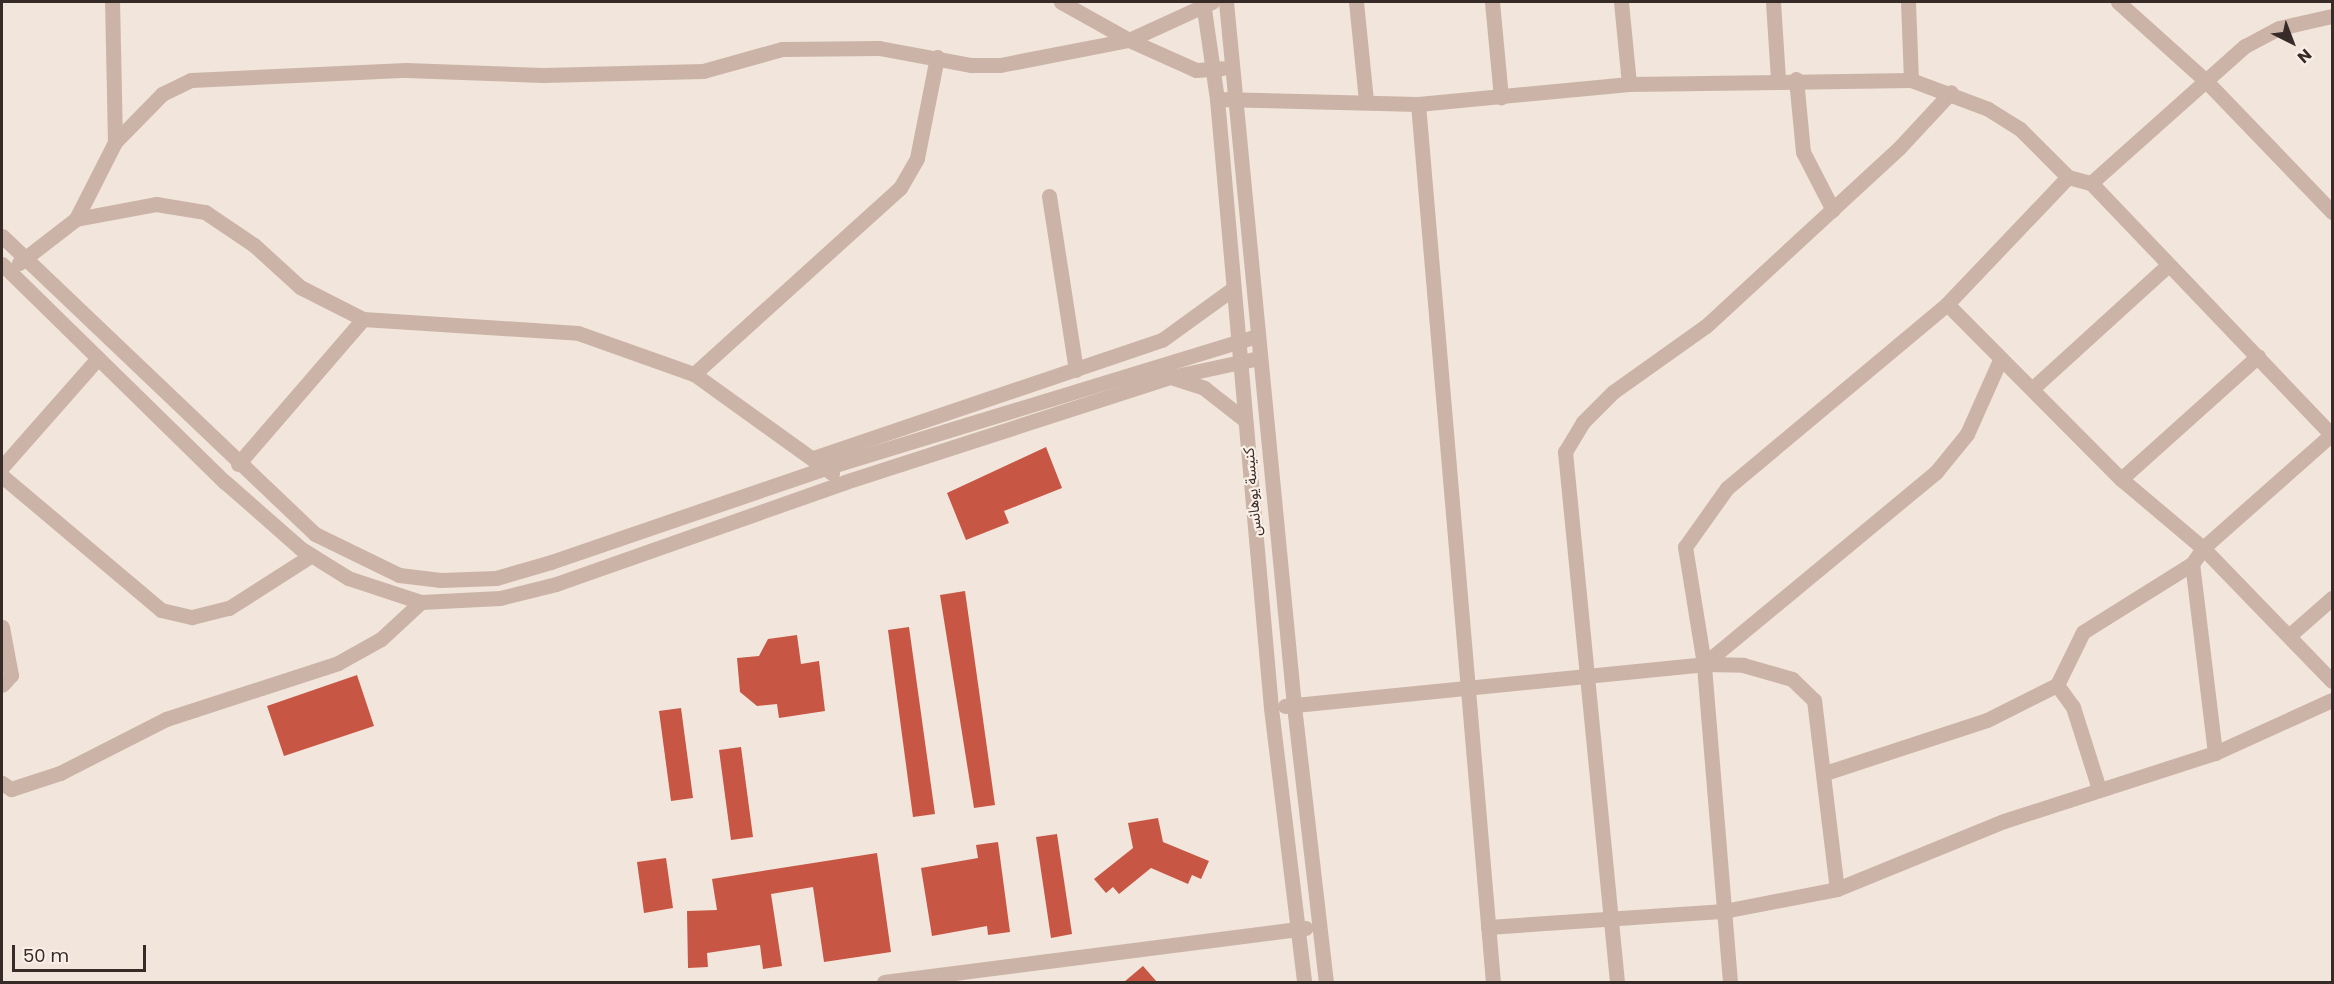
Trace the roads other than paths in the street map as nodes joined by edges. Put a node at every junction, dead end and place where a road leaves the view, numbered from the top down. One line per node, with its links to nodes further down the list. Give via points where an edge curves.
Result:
1 (111, 2): 27 (street)
2 (1061, 2): 12 (street)
3 (1206, 2): 12 (street); 15 (street, كنيسة يوهانس)
4 (1226, 2): 14 (street)
5 (1356, 2): 25 (street)
6 (1492, 2): 23 (street)
7 (1622, 2): 20 (street)
8 (1773, 2): 16 (street)
9 (1908, 2): 18 (street)
10 (2118, 2): 19 (street)
11 (2332, 16): 19 (street, via 2279,28 2245,46)
12 (1129, 40): 13 (street, via 1000,65); 15 (street, via 1196,70)
13 (937, 57): 27 (street, via 879,48 782,49 703,71 543,75 406,69 191,80 162,94); 49 (street, via 917,158 900,188)
14 (1234, 65): 15 (street); 22 (street)
15 (1213, 70): 24 (street, كنيسة يوهانس)
16 (1778, 79): 17 (street); 20 (street)
17 (1796, 79): 18 (street); 31 (street, via 1803,152)
18 (1911, 80): 21 (street)
19 (2206, 81): 29 (street); 32 (street)
20 (1629, 84): 23 (street)
21 (1951, 92): 28 (street, via 2020,129); 31 (street)
22 (1237, 98): 24 (street); 25 (street); 41 (street)
23 (1501, 98): 26 (street)
24 (1217, 99): 38 (street, كنيسة يوهانس)
25 (1366, 101): 26 (street)
26 (1418, 104): 73 (street)
27 (115, 142): 33 (street)
28 (2068, 177): 29 (street); 39 (street)
29 (2091, 183): 36 (street)
30 (1049, 196): 48 (street)
31 (1833, 210): 69 (street, via 1706,326 1613,392 1583,422 1565,452)
32 (2332, 212)
33 (76, 219): 35 (street); 40 (street, via 156,204 205,212 254,245 300,287)
34 (2, 236): 35 (street)
35 (25, 255): 37 (street); 55 (street)
36 (2166, 267): 43 (street); 51 (street)
37 (7, 268): 44 (street)
38 (1231, 290): 42 (street, كنيسة يوهانس); 48 (street, via 1162,340)
39 (1947, 304): 47 (street); 68 (street, via 1727,488 1685,547)
40 (363, 319): 49 (street, via 578,333); 55 (street)
41 (1258, 336): 42 (street); 45 (street)
42 (1237, 339): 46 (street, كنيسة يوهانس); 57 (street)
43 (2258, 356): 53 (street); 59 (street)
44 (98, 358): 56 (street); 62 (street, via 225,482)
45 (1259, 358): 46 (street); 75 (street)
46 (1239, 362): 50 (street); 52 (street, كنيسة يوهانس)
47 (1999, 362): 51 (street); 68 (street, via 1967,434 1936,472)
48 (1076, 370): 54 (street)
49 (694, 374): 54 (street)
50 (1171, 377): 52 (street, via 1204,388); 60 (street)
51 (2033, 388): 59 (street)
52 (1245, 420): 76 (street, كنيسة يوهانس)
53 (2332, 434): 61 (street)
54 (813, 458): 57 (street)
55 (238, 464): 57 (street, via 315,534 357,560 399,575 441,580 496,578 551,562)
56 (2, 467)
57 (825, 468): 60 (street)
58 (2, 476): 62 (street, via 161,610 192,617 229,608)
59 (2121, 479): 61 (street)
60 (845, 482): 65 (street, via 556,584 500,598)
61 (2203, 548): 63 (street); 67 (street)
62 (312, 555): 65 (street, via 348,578)
63 (2192, 564): 72 (street, via 2083,632); 77 (street)
64 (2332, 598): 67 (street)
65 (421, 602): 79 (street, via 381,639 338,663 166,719 93,759)
66 (2, 627): 71 (street, via 11,675)
67 (2292, 634): 70 (street)
68 (1704, 664): 69 (street); 78 (street, via 1743,665 1792,679 1814,700); 82 (street)
69 (1588, 675): 73 (street); 83 (street)
70 (2332, 681)
71 (2, 685)
72 (2057, 685): 78 (street, via 1988,720); 80 (street, via 2073,707)
73 (1470, 688): 75 (street); 85 (street)
74 (2332, 700): 77 (street)
75 (1294, 705): 76 (street); 84 (street)
76 (1271, 708): 86 (street, كنيسة يوهانس)
77 (2216, 753): 80 (street)
78 (1825, 773): 81 (street)
79 (5, 788)
80 (2099, 789): 81 (street)
81 (1837, 889): 82 (street)
82 (1724, 911): 83 (street); 92 (street)
83 (1610, 916): 85 (street); 91 (street)
84 (1318, 927): 86 (street); 89 (street)
85 (1488, 927): 90 (street)
86 (1297, 930): 87 (street); 88 (street, كنيسة يوهانس)
87 (884, 982)
88 (1304, 982)
89 (1326, 982)
90 (1493, 982)
91 (1617, 982)
92 (1730, 982)

